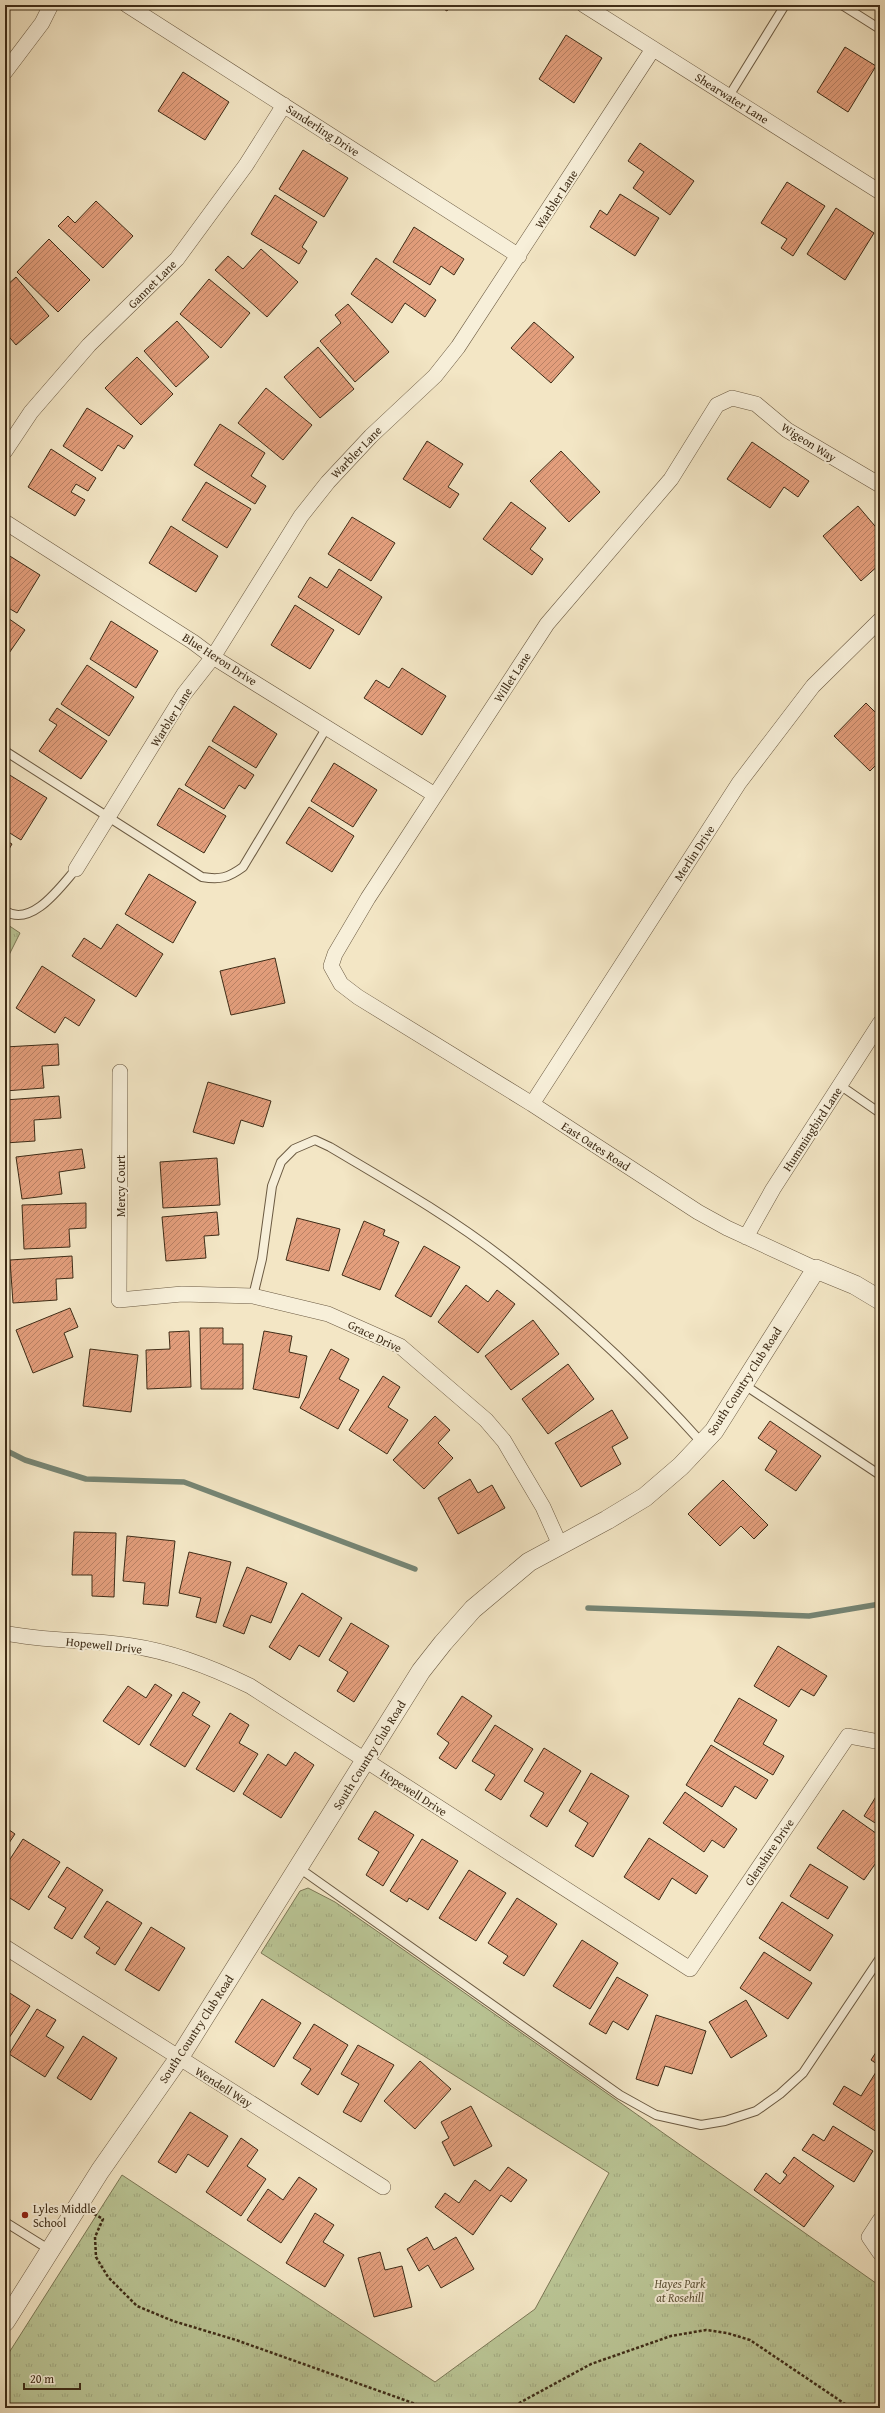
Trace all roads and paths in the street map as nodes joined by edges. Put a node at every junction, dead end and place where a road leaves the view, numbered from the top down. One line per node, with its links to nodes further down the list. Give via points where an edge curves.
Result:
1 (51, 5): 8 (street, via 42,24)
2 (127, 5): 10 (street, Sanderling Drive)
3 (584, 5): 7 (street, Shearwater Lane)
4 (785, 5): 9 (lane)
5 (842, 5): 6 (lane)
6 (880, 29)
7 (653, 49): 9 (street, Shearwater Lane); 12 (street, Warbler Lane)
8 (5, 72)
9 (729, 96): 11 (street, Shearwater Lane)
10 (284, 105): 12 (street, Sanderling Drive); 14 (street, Gannet Lane, via 246,165 177,259 89,345 31,412)
11 (880, 192)
12 (520, 256): 18 (street, Warbler Lane, via 458,347 435,376 371,436 314,499)
13 (716, 405): 15 (street, Wigeon Way, via 732,398 756,404 787,430); 21 (street, Willet Lane, via 671,478 547,624)
14 (5, 451)
15 (880, 485)
16 (5, 522): 18 (street, Blue Heron Drive)
17 (880, 620): 29 (street, Merlin Drive, via 813,686 739,783)
18 (213, 657): 19 (street, Blue Heron Drive); 22 (street, Warbler Lane, via 184,694)
19 (327, 727): 21 (street, Blue Heron Drive); 22 (lane, via 243,867 230,877 218,880 202,877)
20 (5, 751): 22 (lane)
21 (435, 795): 25 (street, Willet Lane, via 350,928)
22 (109, 818): 23 (street, Warbler Lane)
23 (76, 869): 24 (lane, via 39,909 25,914 10,914)
24 (5, 911)
25 (331, 966): 29 (street, East Oates Road, via 341,984 358,997)
26 (880, 1023): 28 (street, Hummingbird Lane)
27 (120, 1072): 34 (street, Mercy Court)
28 (841, 1086): 30 (lane); 31 (street, Hummingbird Lane, via 773,1189)
29 (532, 1104): 31 (street, East Oates Road, via 698,1212)
30 (880, 1113)
31 (746, 1237): 32 (street, East Oates Road)
32 (816, 1269): 35 (street, East Oates Road, via 855,1285); 36 (street, South Country Club Road)
33 (253, 1296): 34 (street, Grace Drive, via 182,1294); 37 (lane, via 262,1259 272,1186 281,1162 294,1149 316,1140 424,1203 502,1258 560,1305 660,1396); 39 (street, Grace Drive, via 328,1314 400,1346 486,1420 504,1441 543,1507)
34 (119, 1300)
35 (880, 1300)
36 (743, 1384): 37 (street, South Country Club Road, via 714,1431); 38 (lane)
37 (702, 1443): 39 (street, South Country Club Road, via 681,1466 645,1497)
38 (880, 1475)
39 (560, 1545): 42 (street, South Country Club Road, via 529,1562 502,1584 473,1609 443,1642 421,1671)
40 (5, 1633): 42 (street, Hopewell Drive, via 53,1640 132,1646 213,1668 250,1686)
41 (880, 1742): 46 (street, Glenshire Drive, via 848,1736)
42 (366, 1761): 43 (street, South Country Club Road); 46 (street, Hopewell Drive)
43 (298, 1868): 45 (lane, via 620,2095 656,2115 701,2125 725,2121 756,2111 803,2073); 47 (street, South Country Club Road)
44 (5, 1947): 47 (street, Wendell Way)
45 (880, 1958)
46 (690, 1969)
47 (179, 2058): 48 (street, Wendell Way); 49 (street, South Country Club Road)
48 (383, 2187)
49 (78, 2206): 52 (street, South Country Club Road); 55 (path, via 103,2219 95,2238 96,2257 108,2277 137,2306 172,2321 236,2340)
50 (880, 2220): 53 (street, via 869,2237)
51 (5, 2222): 52 (lane)
52 (50, 2250): 54 (street, South Country Club Road)
53 (880, 2254)
54 (5, 2322)
55 (427, 2408)
56 (510, 2408): 57 (path, via 591,2364 671,2336 706,2330 750,2340)
57 (851, 2408)

